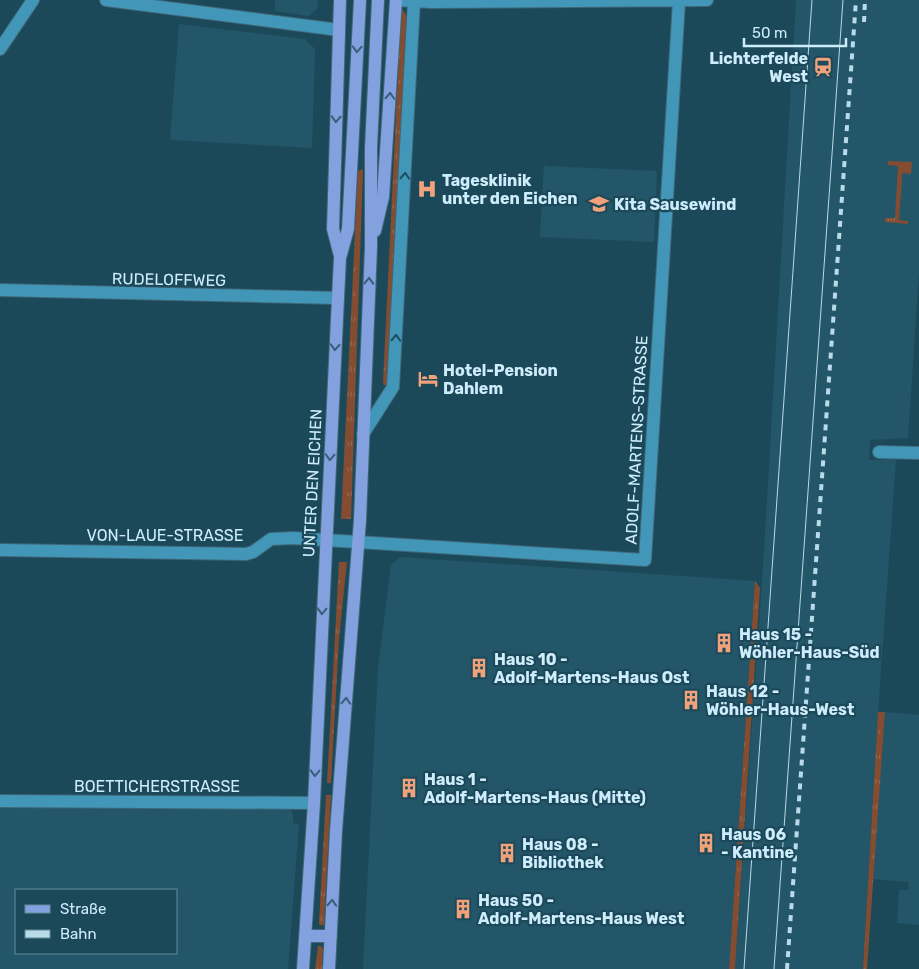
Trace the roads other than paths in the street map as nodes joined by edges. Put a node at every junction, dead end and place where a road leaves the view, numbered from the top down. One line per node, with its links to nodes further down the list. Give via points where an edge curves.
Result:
1 (33, 0): 11 (street)
2 (106, 0): 10 (street)
3 (340, 0): 10 (main road)
4 (360, 0): 13 (main road, UNTER DEN EICHEN, one-way to 13, via 348,229)
5 (378, 0): 12 (main road, via 370,167)
6 (396, 0): 8 (street); 12 (main road, one-way to 6, via 383,198)
7 (707, 0): 9 (street)
8 (414, 1): 9 (street); 16 (street, one-way to 8, via 393,387)
9 (679, 1): 20 (street, ADOLF-MARTENS-STRASSE, via 645,560)
10 (338, 30): 13 (main road, one-way to 13, via 332,229)
11 (0, 49)
12 (370, 247): 16 (main road, one-way to 12)
13 (340, 258): 15 (main road, UNTER DEN EICHEN)
14 (0, 290): 15 (street, RUDELOFFWEG)
15 (338, 298): 19 (main road, UNTER DEN EICHEN, one-way to 19)
16 (363, 434): 20 (main road)
17 (879, 452): 18 (street)
18 (919, 453)
19 (326, 540): 20 (street, ADOLF-MARTENS-STRASSE); 21 (street, VON-LAUE-STRASSE, via 271,539 246,554); 23 (main road, UNTER DEN EICHEN, one-way to 23)
20 (359, 543): 25 (main road, one-way to 20, via 348,660)
21 (0, 550)
22 (0, 801): 23 (street, BOETTICHERSTRASSE)
23 (314, 803): 24 (main road, UNTER DEN EICHEN)
24 (305, 936): 25 (main road); 26 (main road, UNTER DEN EICHEN)
25 (331, 936): 27 (main road)
26 (303, 969)
27 (329, 969)

